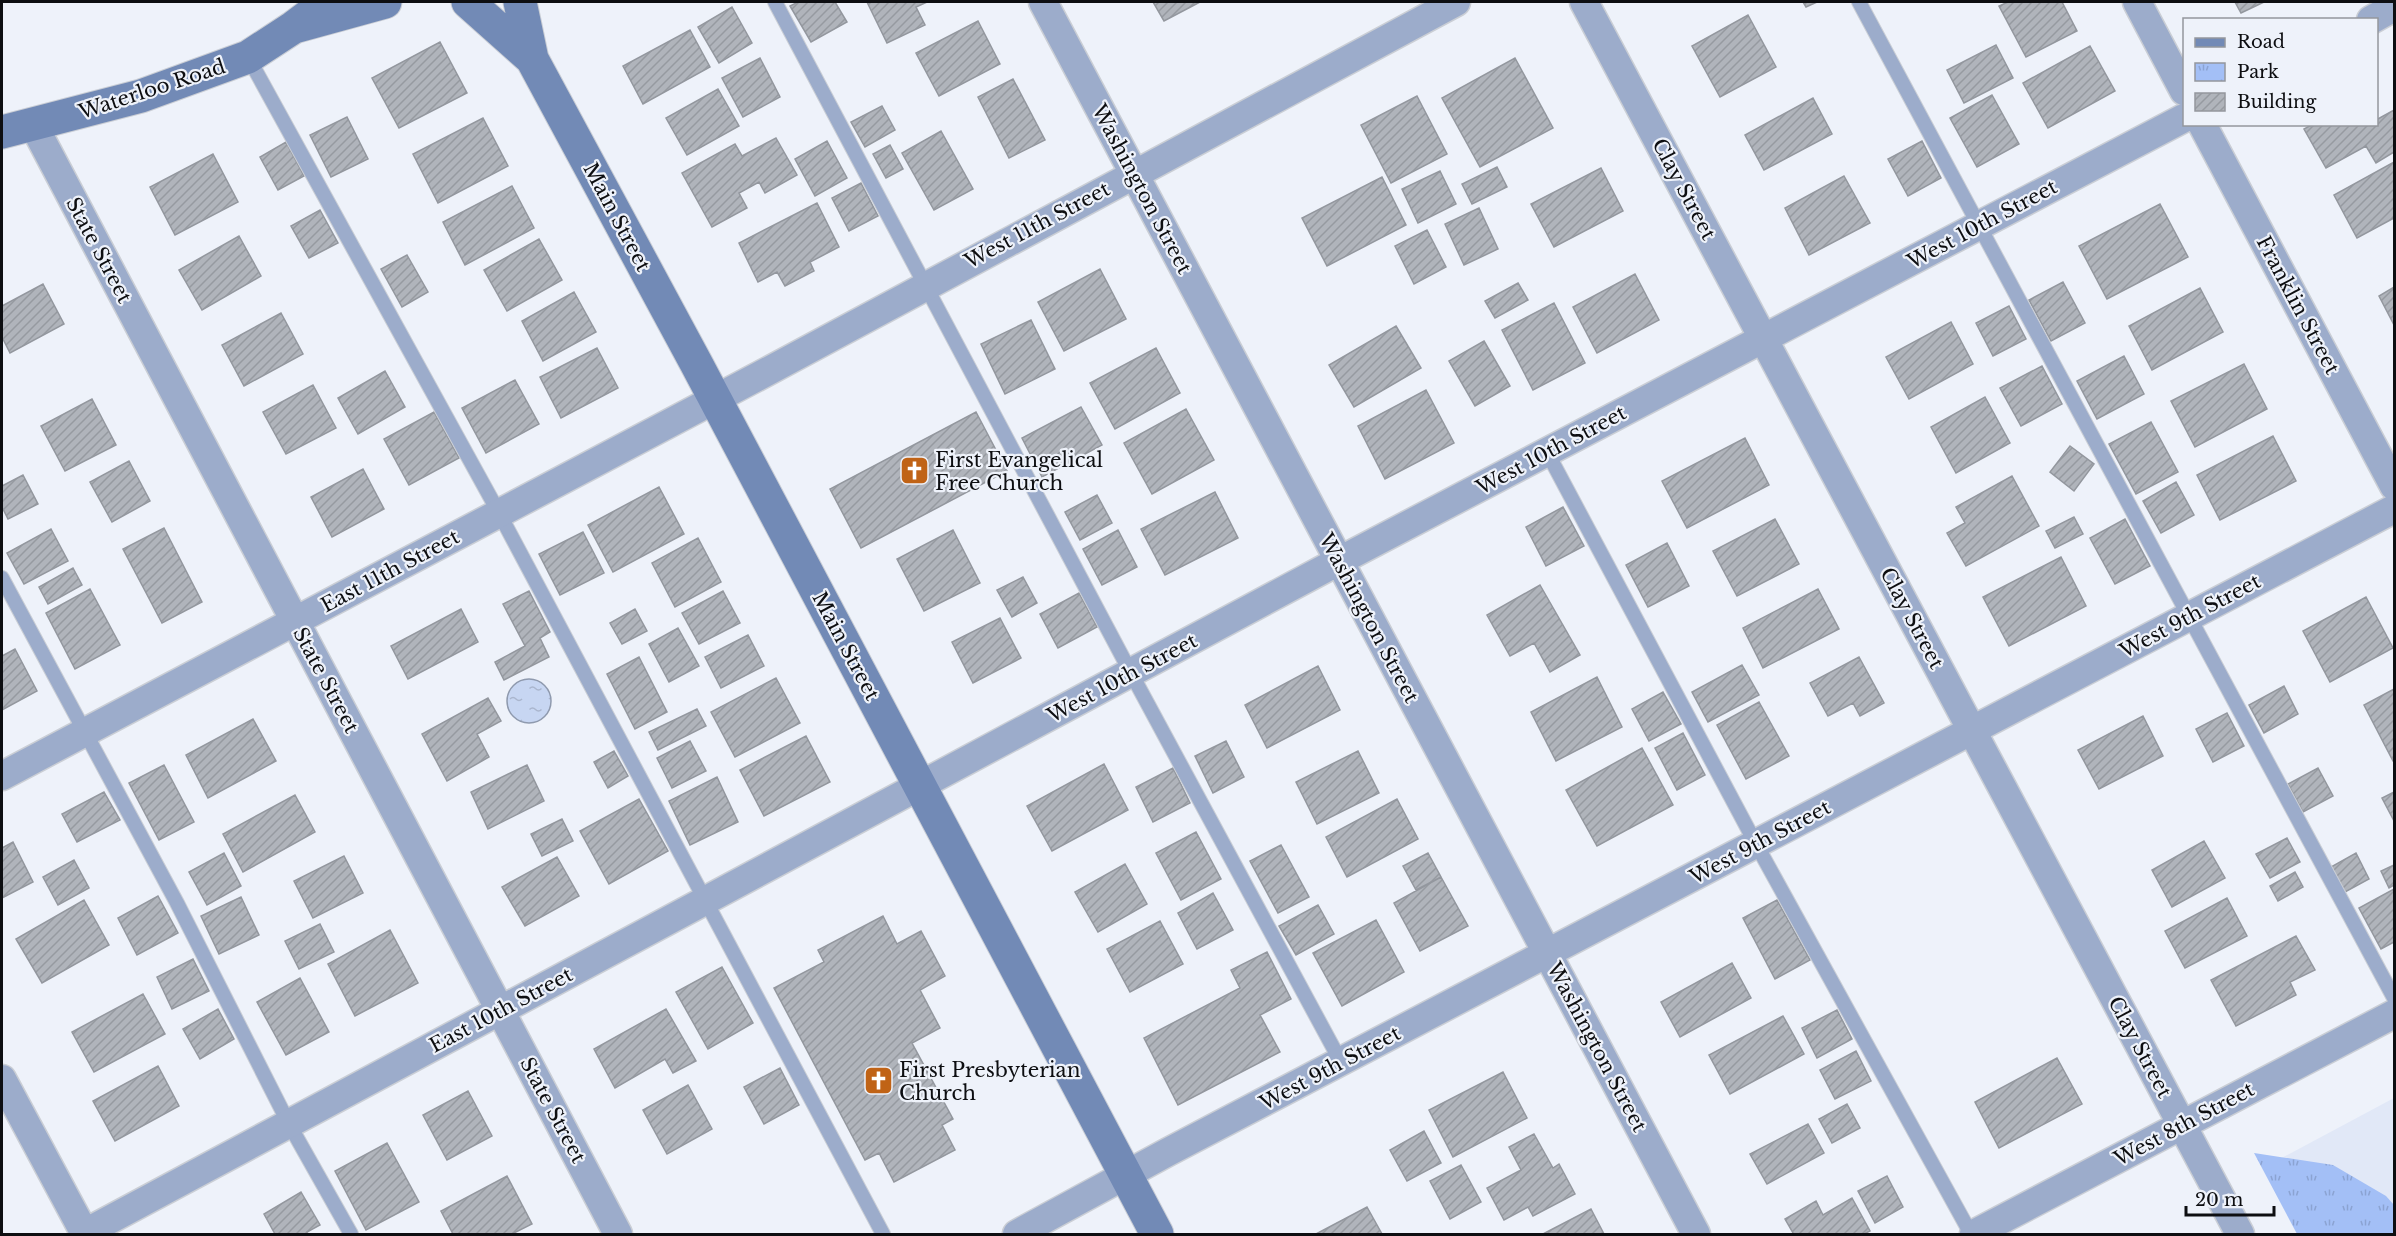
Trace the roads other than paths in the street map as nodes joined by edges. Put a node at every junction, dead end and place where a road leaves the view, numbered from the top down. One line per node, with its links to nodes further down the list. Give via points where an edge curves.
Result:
1 (327, 2): 13 (main road, Waterloo Road)
2 (385, 2): 13 (main road, Waterloo Road)
3 (468, 2): 15 (main road, Main Street)
4 (520, 2): 15 (main road, Main Street)
5 (775, 2): 23 (lane)
6 (1043, 2): 21 (street, Washington Street)
7 (1456, 2): 21 (street, West 11th Street)
8 (1584, 2): 24 (street, Clay Street)
9 (1859, 2): 22 (lane)
10 (2137, 2): 16 (street)
11 (2394, 7): 12 (street)
12 (2375, 18)
13 (294, 27): 14 (main road, Waterloo Road)
14 (248, 57): 18 (main road, Waterloo Road, via 141,96); 29 (lane)
15 (532, 59): 25 (main road, Main Street)
16 (2183, 89)
17 (2183, 118): 22 (street, West 10th Street)
18 (34, 126): 20 (main road, Waterloo Road); 33 (street, State Street)
19 (2203, 126): 27 (street, Franklin Street)
20 (2, 132)
21 (1133, 172): 23 (street, West 11th Street); 30 (street, Washington Street)
22 (1977, 227): 24 (street, West 10th Street); 32 (lane)
23 (925, 285): 25 (street, West 11th Street); 34 (lane)
24 (1763, 339): 26 (street, West 10th Street); 35 (street, Clay Street)
25 (715, 399): 29 (street, East 11th Street); 38 (main road, Main Street)
26 (1548, 452): 30 (street, West 10th Street); 39 (lane)
27 (2394, 486)
28 (2394, 509): 32 (street, West 9th Street)
29 (499, 513): 33 (street, East 11th Street); 40 (lane)
30 (1339, 561): 34 (street, West 10th Street); 41 (street, Washington Street)
31 (2, 578): 36 (lane)
32 (2191, 615): 35 (street, West 9th Street); 42 (lane)
33 (295, 621): 36 (street, East 11th Street); 43 (street, State Street)
34 (1131, 673): 38 (street, West 10th Street); 45 (lane)
35 (1972, 731): 39 (street, West 9th Street); 48 (street, Clay Street)
36 (84, 732): 37 (street, East 11th Street); 47 (lane, via 177,903)
37 (2, 776)
38 (920, 786): 40 (street, East 10th Street); 49 (main road, Main Street)
39 (1756, 844): 41 (street, West 9th Street); 57 (lane)
40 (705, 901): 43 (street, East 10th Street); 53 (lane)
41 (1547, 953): 45 (street, West 9th Street); 56 (street, Washington Street)
42 (2394, 998)
43 (500, 1011): 47 (street, East 10th Street); 52 (street, State Street)
44 (2394, 1014): 48 (street, West 8th Street)
45 (1341, 1062): 49 (street, West 9th Street)
46 (2, 1079): 50 (street)
47 (289, 1124): 50 (street, East 10th Street); 51 (lane)
48 (2181, 1126): 57 (street, West 8th Street); 58 (street, Clay Street)
49 (1125, 1175): 54 (street, West 9th Street); 55 (main road, Main Street)
50 (84, 1234)
51 (351, 1234)
52 (618, 1234)
53 (883, 1234)
54 (1017, 1234)
55 (1157, 1234)
56 (1696, 1234)
57 (1972, 1234)
58 (2240, 1234)

